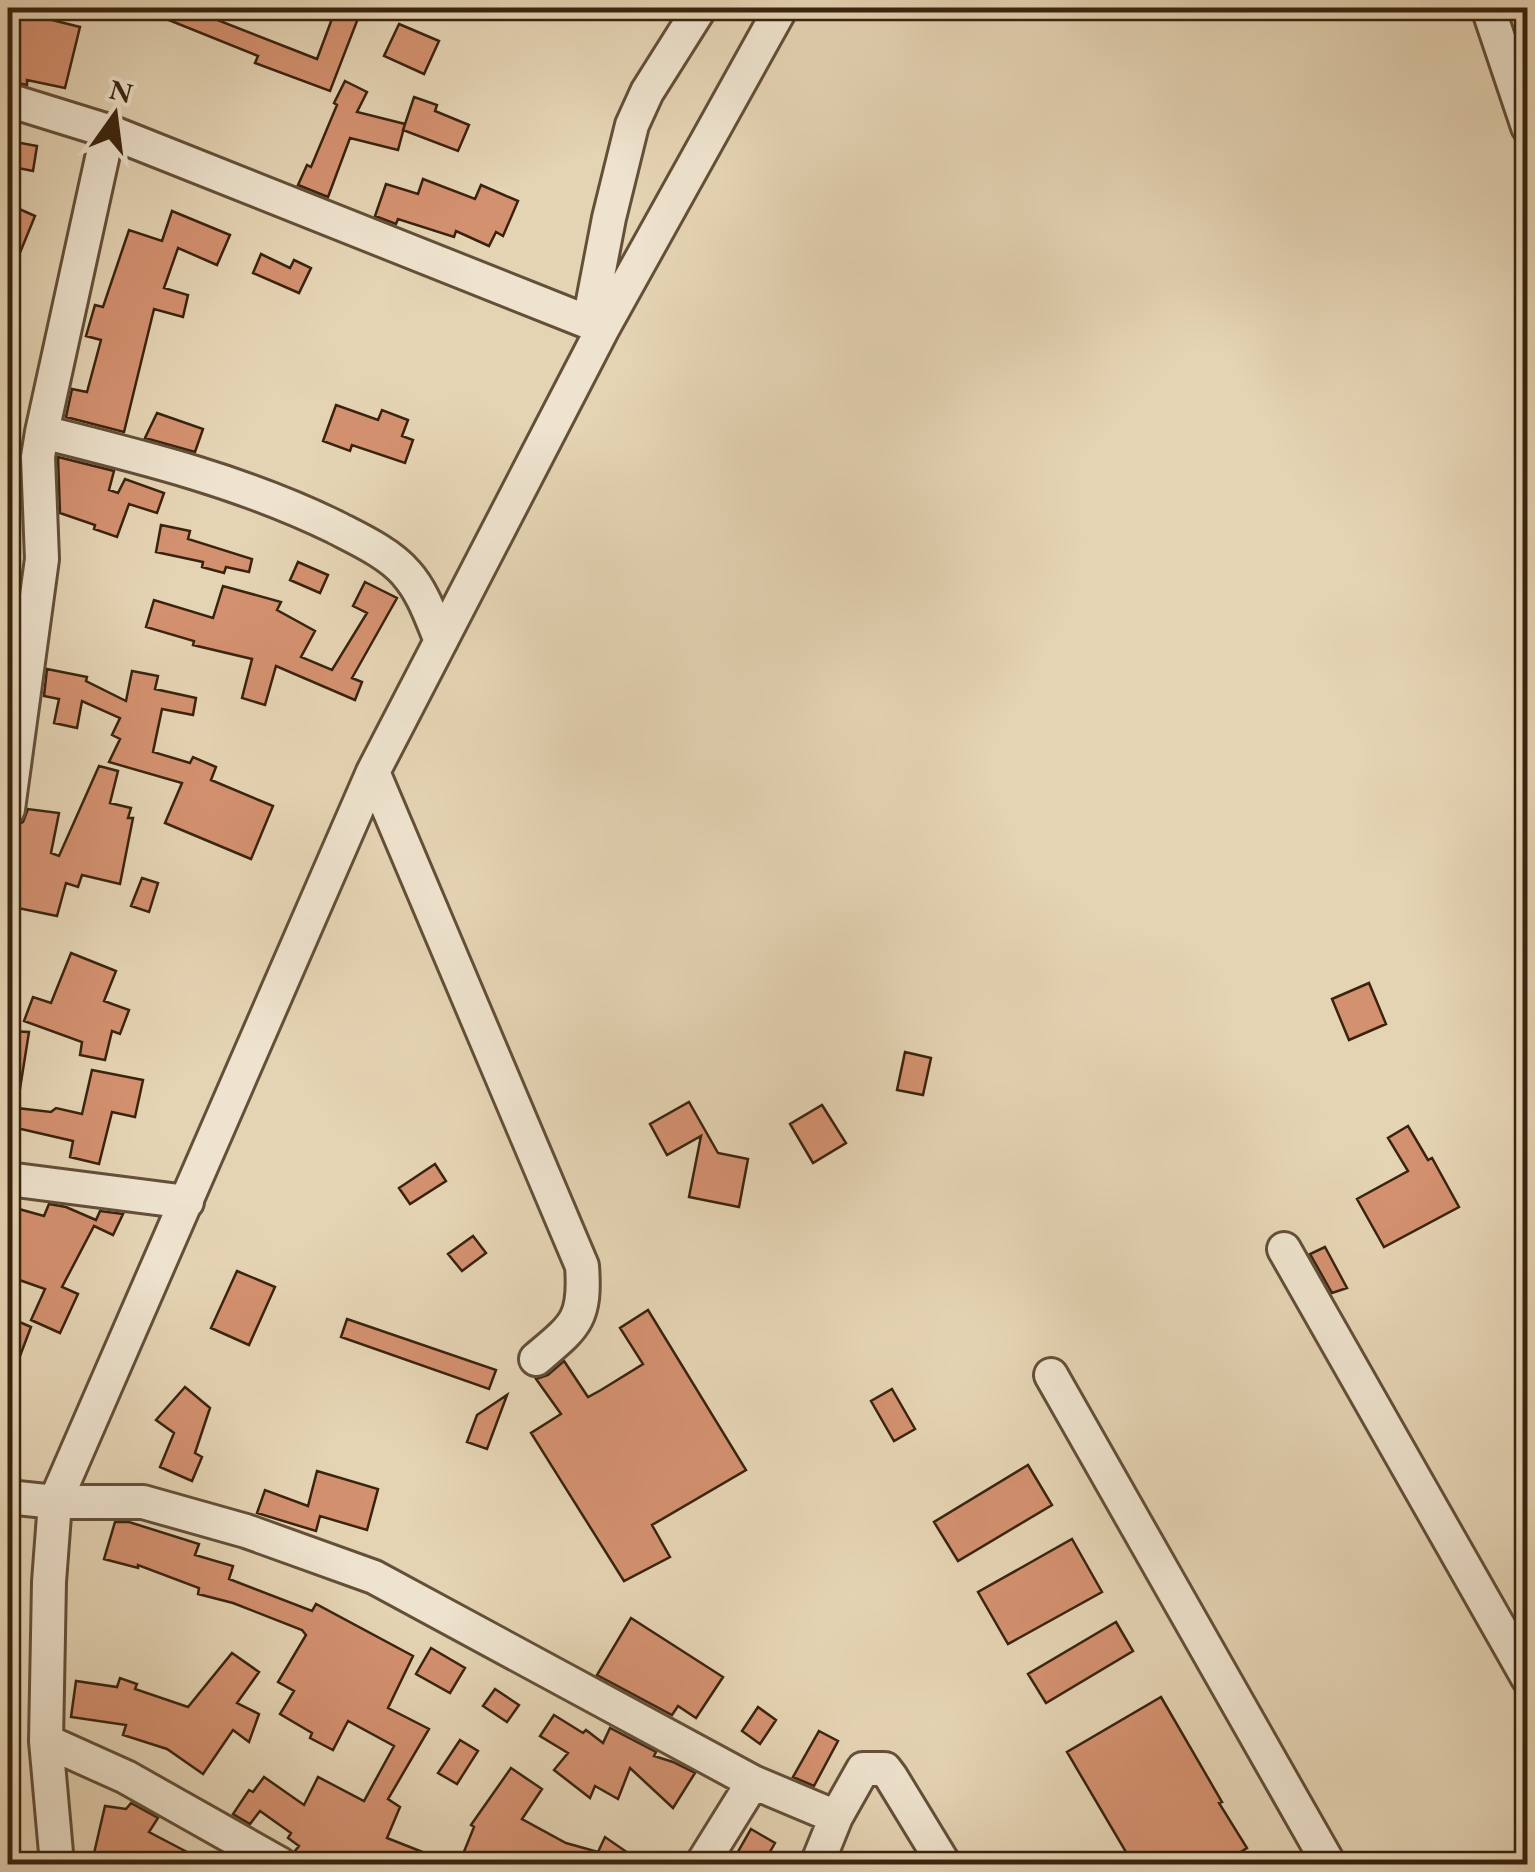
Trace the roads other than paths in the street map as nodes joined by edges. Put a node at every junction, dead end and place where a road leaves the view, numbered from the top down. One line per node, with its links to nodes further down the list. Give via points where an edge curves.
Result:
1 (700, 8): 7 (street, via 632,125)
2 (782, 8): 7 (street)
3 (1488, 8): 5 (street)
4 (8, 100): 6 (street)
5 (1528, 127)
6 (108, 131): 7 (street); 8 (street)
7 (596, 325): 9 (street)
8 (42, 432): 9 (street, via 194,470 359,539 404,570); 11 (street, via 42,559)
9 (441, 641): 10 (street)
10 (372, 772): 13 (street); 15 (street, via 582,1266 584,1299 570,1331)
11 (8, 810)
12 (8, 1179): 13 (street)
13 (187, 1202): 18 (street)
14 (1284, 1249): 19 (street)
15 (536, 1360)
16 (1051, 1375): 28 (street)
17 (8, 1497): 18 (street)
18 (55, 1502): 20 (street); 21 (street, via 143,1502 246,1530 374,1577)
19 (1528, 1678)
20 (46, 1741): 23 (street); 24 (street, via 126,1777)
21 (753, 1782): 22 (street); 25 (street)
22 (836, 1817): 26 (street); 27 (street, via 863,1769 886,1769)
23 (57, 1864)
24 (280, 1864)
25 (702, 1864)
26 (817, 1864)
27 (944, 1864)
28 (1329, 1864)

